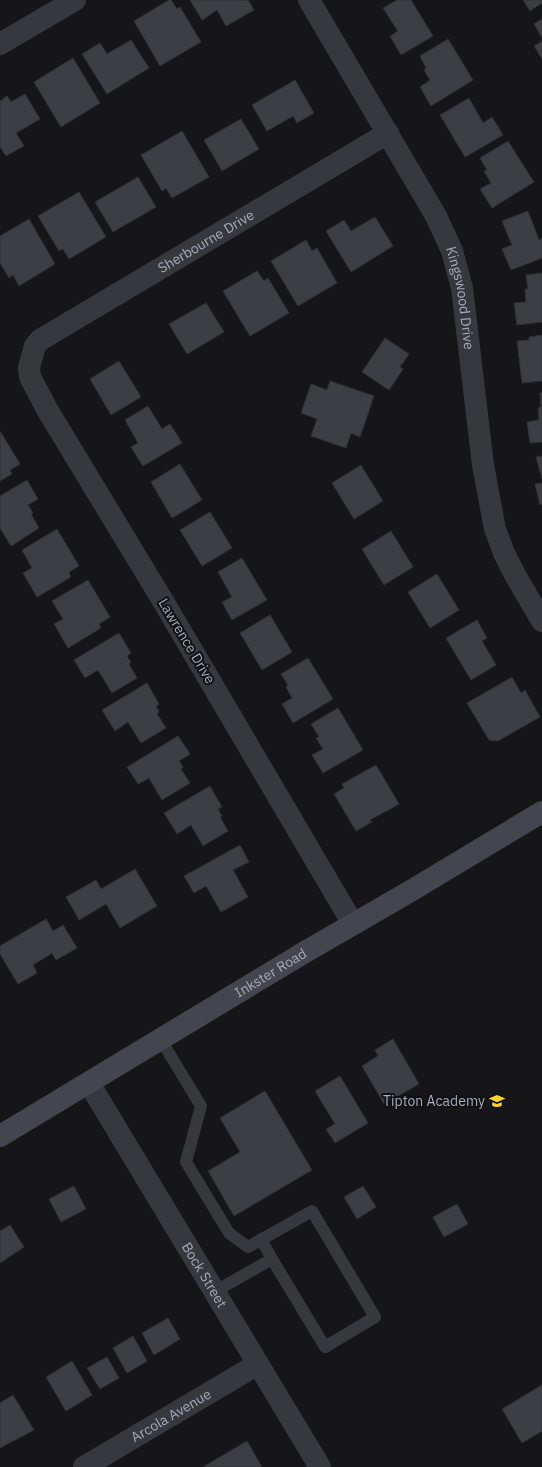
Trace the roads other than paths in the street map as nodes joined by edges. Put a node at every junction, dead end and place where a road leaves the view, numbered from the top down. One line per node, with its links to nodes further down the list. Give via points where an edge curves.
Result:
1 (75, 0): 3 (street)
2 (309, 0): 4 (street, Kingswood Drive)
3 (0, 44)
4 (388, 134): 5 (street, Sherbourne Drive, via 40,340); 6 (street, Kingswood Drive, via 436,216 452,251 462,288 483,465 495,529 515,575)
5 (31, 357): 8 (street, Lawrence Drive, via 30,377 48,411)
6 (542, 621)
7 (542, 812): 8 (main road, Inkster Road)
8 (353, 924): 9 (main road, Inkster Road)
9 (161, 1040): 10 (main road, Inkster Road); 12 (lane, via 201,1106 186,1162 229,1233 248,1247)
10 (89, 1084): 11 (main road, Inkster Road); 14 (street, Bock Street)
11 (0, 1136)
12 (261, 1239): 13 (lane); 13 (lane, via 312,1211 375,1318 325,1347)
13 (272, 1259): 14 (lane)
14 (214, 1292): 15 (street, Bock Street)
15 (258, 1364): 16 (street, Arcola Avenue); 17 (street, Bock Street)
16 (84, 1467)
17 (320, 1467)

